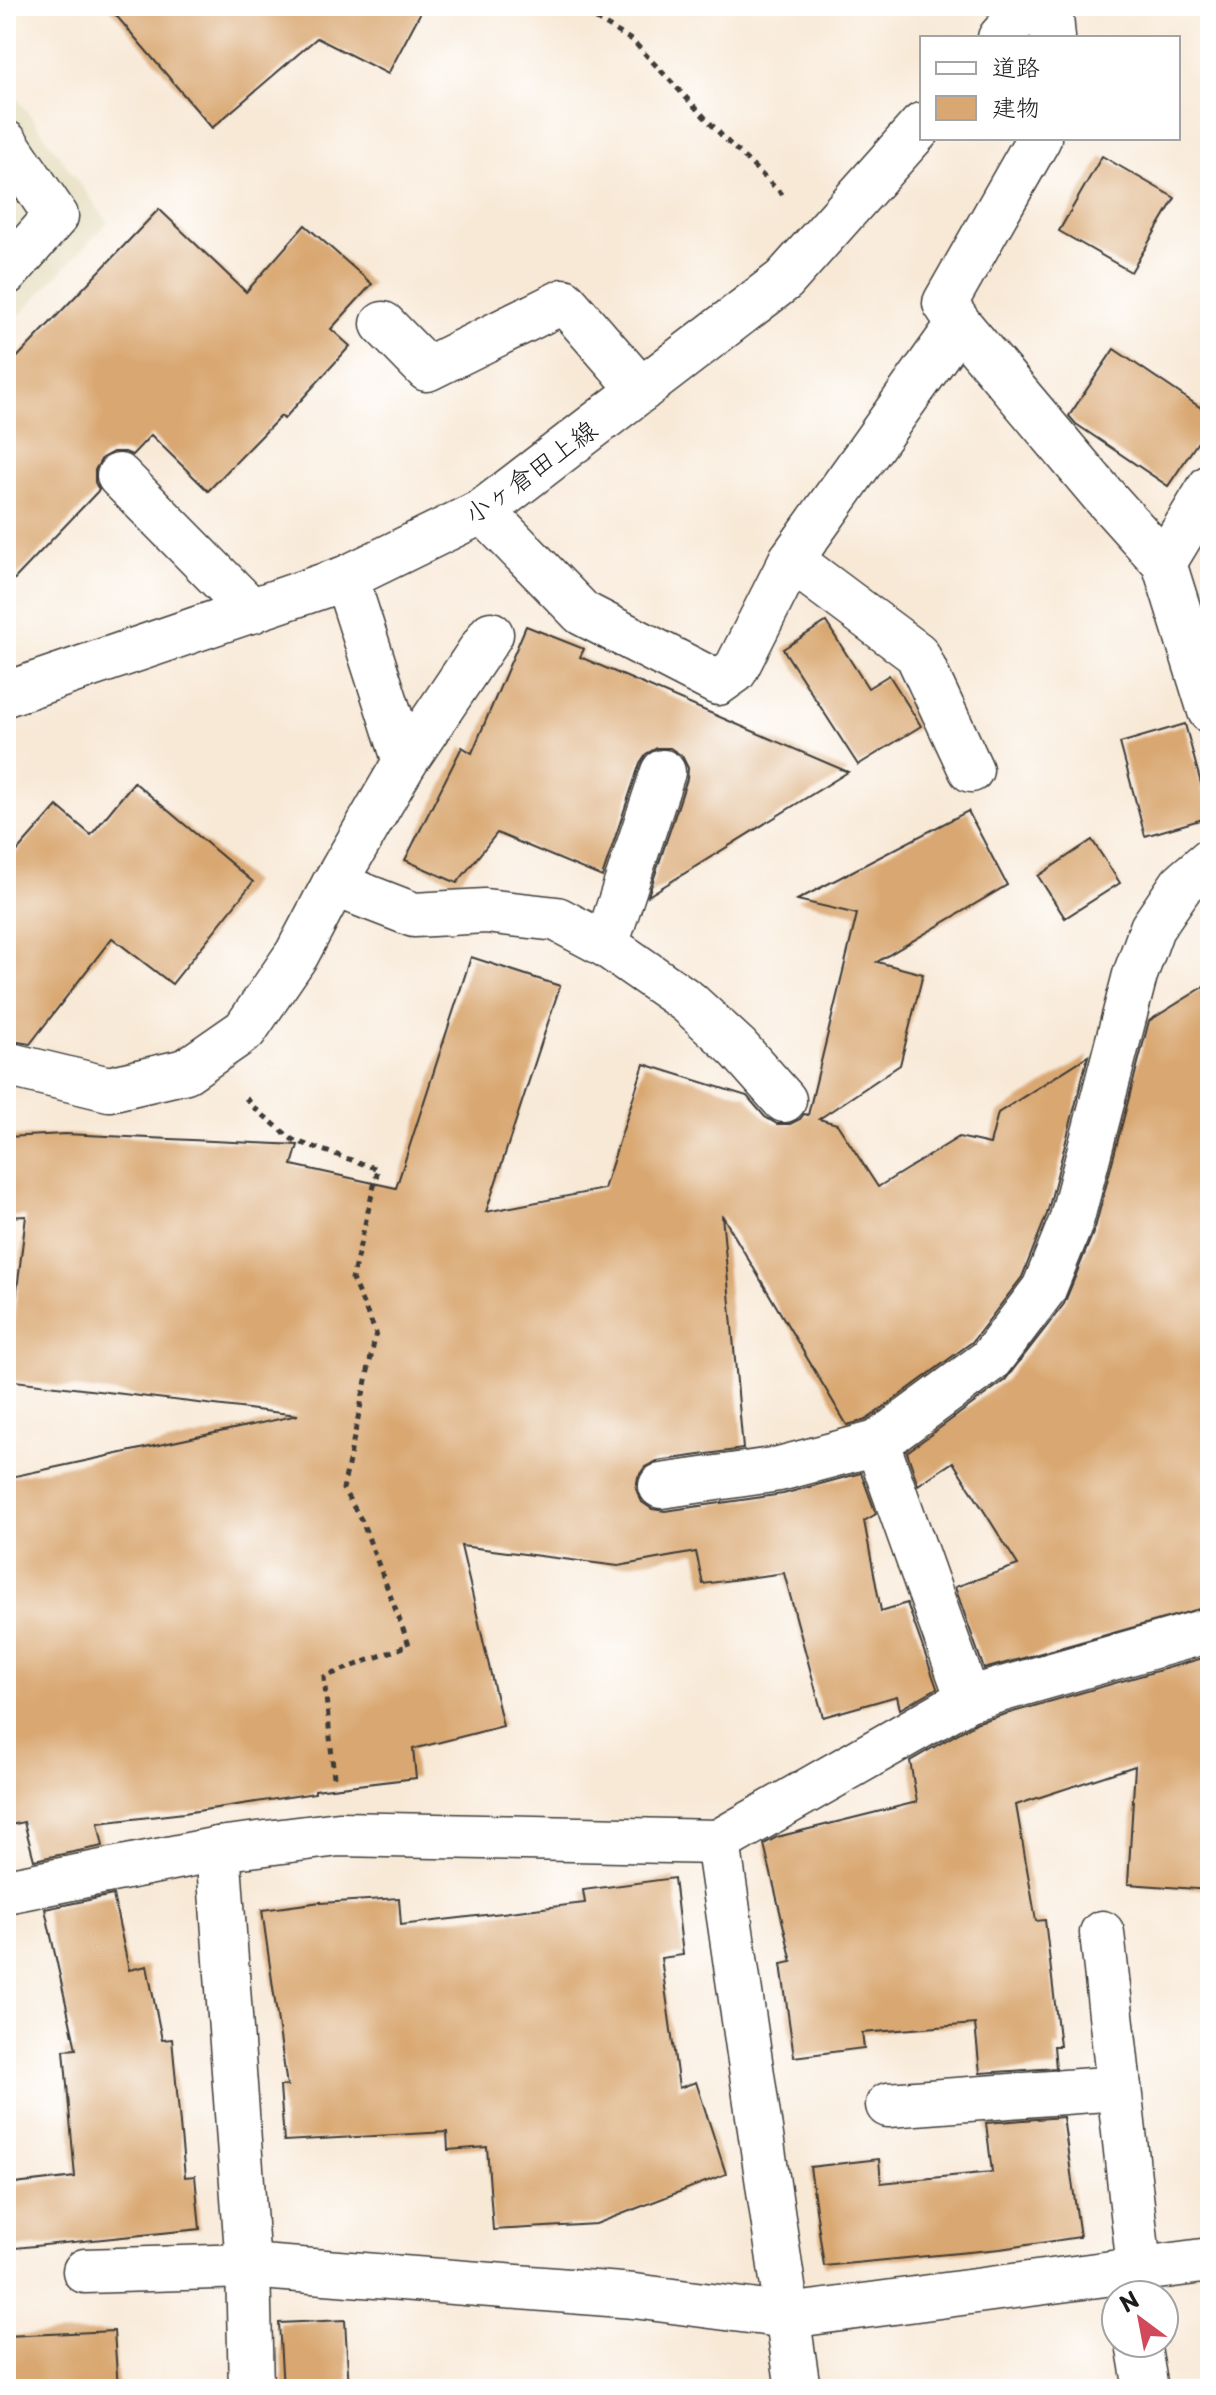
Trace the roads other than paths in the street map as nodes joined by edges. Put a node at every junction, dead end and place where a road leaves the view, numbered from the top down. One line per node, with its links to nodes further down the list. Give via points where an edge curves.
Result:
1 (1028, 6): 3 (street)
2 (1050, 6): 4 (street)
3 (1002, 36)
4 (1053, 36)
5 (920, 127): 11 (street, 小ヶ倉田上線, via 784,280)
6 (1038, 140): 10 (street, via 945,303)
7 (6, 143): 8 (street, via 56,216)
8 (6, 273)
9 (383, 324): 11 (street, via 427,369 564,301)
10 (959, 324): 15 (street); 16 (street)
11 (641, 390): 14 (street, 小ヶ倉田上線)
12 (119, 476): 18 (street)
13 (1210, 487): 16 (street)
14 (483, 511): 15 (street, via 582,613 718,683 735,671); 17 (street, 小ヶ倉田上線)
15 (791, 560): 23 (street, via 917,654)
16 (1164, 563): 21 (street)
17 (346, 578): 18 (street, 小ヶ倉田上線); 22 (street)
18 (252, 611): 20 (street, 小ヶ倉田上線)
19 (491, 634): 22 (street)
20 (6, 694)
21 (1210, 711)
22 (405, 762): 26 (street)
23 (971, 770)
24 (663, 772): 27 (street)
25 (1210, 860): 30 (street, via 1182,884 1152,928 1071,1222 1044,1289 990,1360)
26 (334, 884): 27 (street, via 414,915 485,911 557,919); 28 (street, via 297,954 245,1030 186,1071 109,1089)
27 (606, 945): 29 (street, via 688,1002)
28 (6, 1064)
29 (784, 1100)
30 (877, 1443): 31 (street, via 779,1469); 33 (street)
31 (661, 1486)
32 (1210, 1630): 33 (street)
33 (968, 1699): 34 (street)
34 (718, 1842): 35 (street, via 339,1834); 44 (street)
35 (218, 1849): 36 (street); 41 (street)
36 (6, 1891)
37 (1102, 1933): 38 (street)
38 (1119, 2088): 39 (street); 43 (street)
39 (888, 2105)
40 (1210, 2260): 43 (street)
41 (248, 2266): 42 (street); 44 (street, via 634,2296); 46 (street)
42 (85, 2271)
43 (1131, 2278): 44 (street)
44 (788, 2316): 47 (street)
45 (1141, 2359): 48 (street)
46 (251, 2389)
47 (798, 2389)
48 (1146, 2389)

